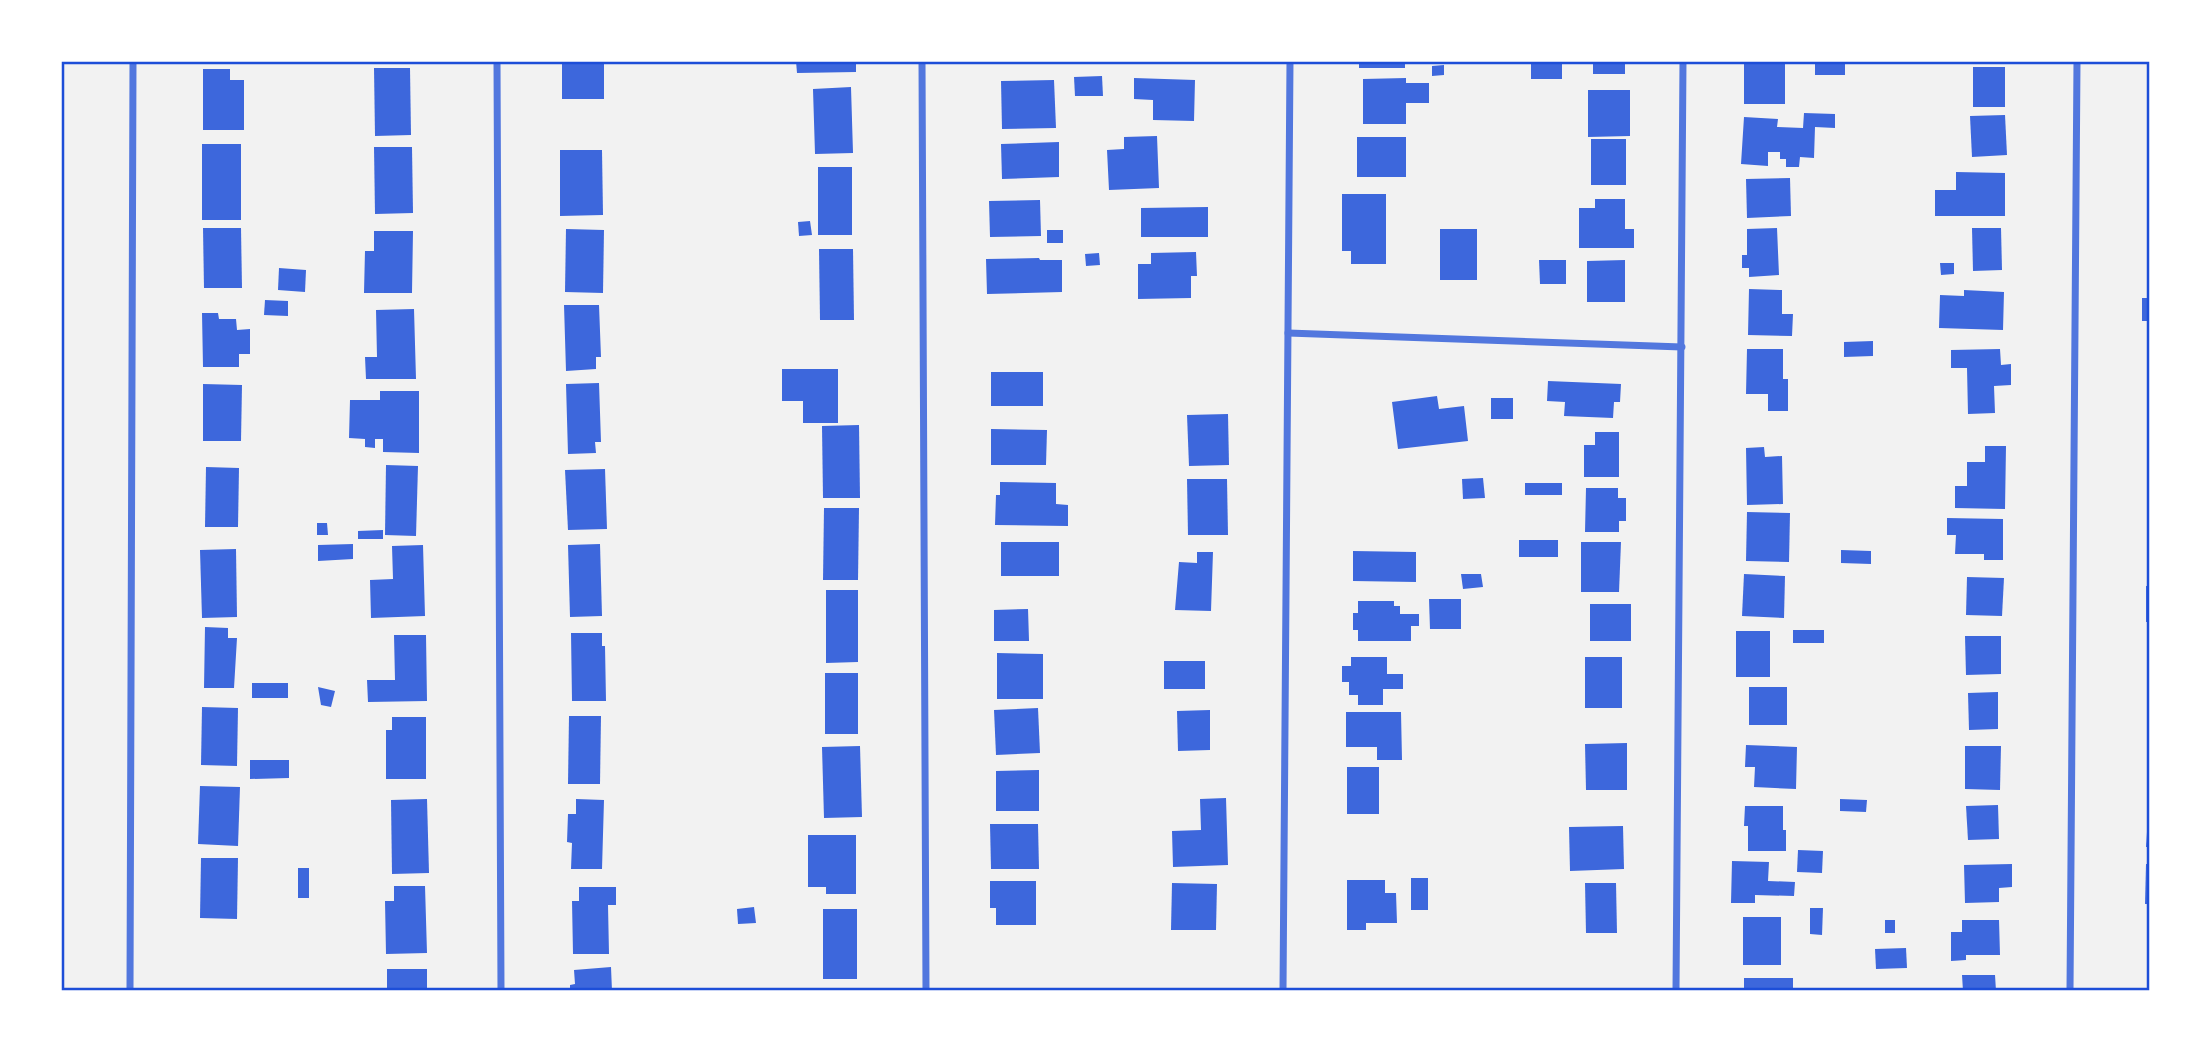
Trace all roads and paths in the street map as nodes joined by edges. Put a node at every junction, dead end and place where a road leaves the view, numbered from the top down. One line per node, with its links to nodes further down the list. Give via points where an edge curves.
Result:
1 (133, 61): 9 (street)
2 (497, 61): 10 (street)
3 (922, 61): 11 (street)
4 (1290, 61): 7 (street)
5 (1683, 61): 8 (street)
6 (2077, 61): 14 (street)
7 (1288, 333): 8 (street); 12 (street)
8 (1682, 346): 13 (street)
9 (130, 991)
10 (501, 991)
11 (926, 991)
12 (1283, 991)
13 (1676, 991)
14 (2070, 991)

